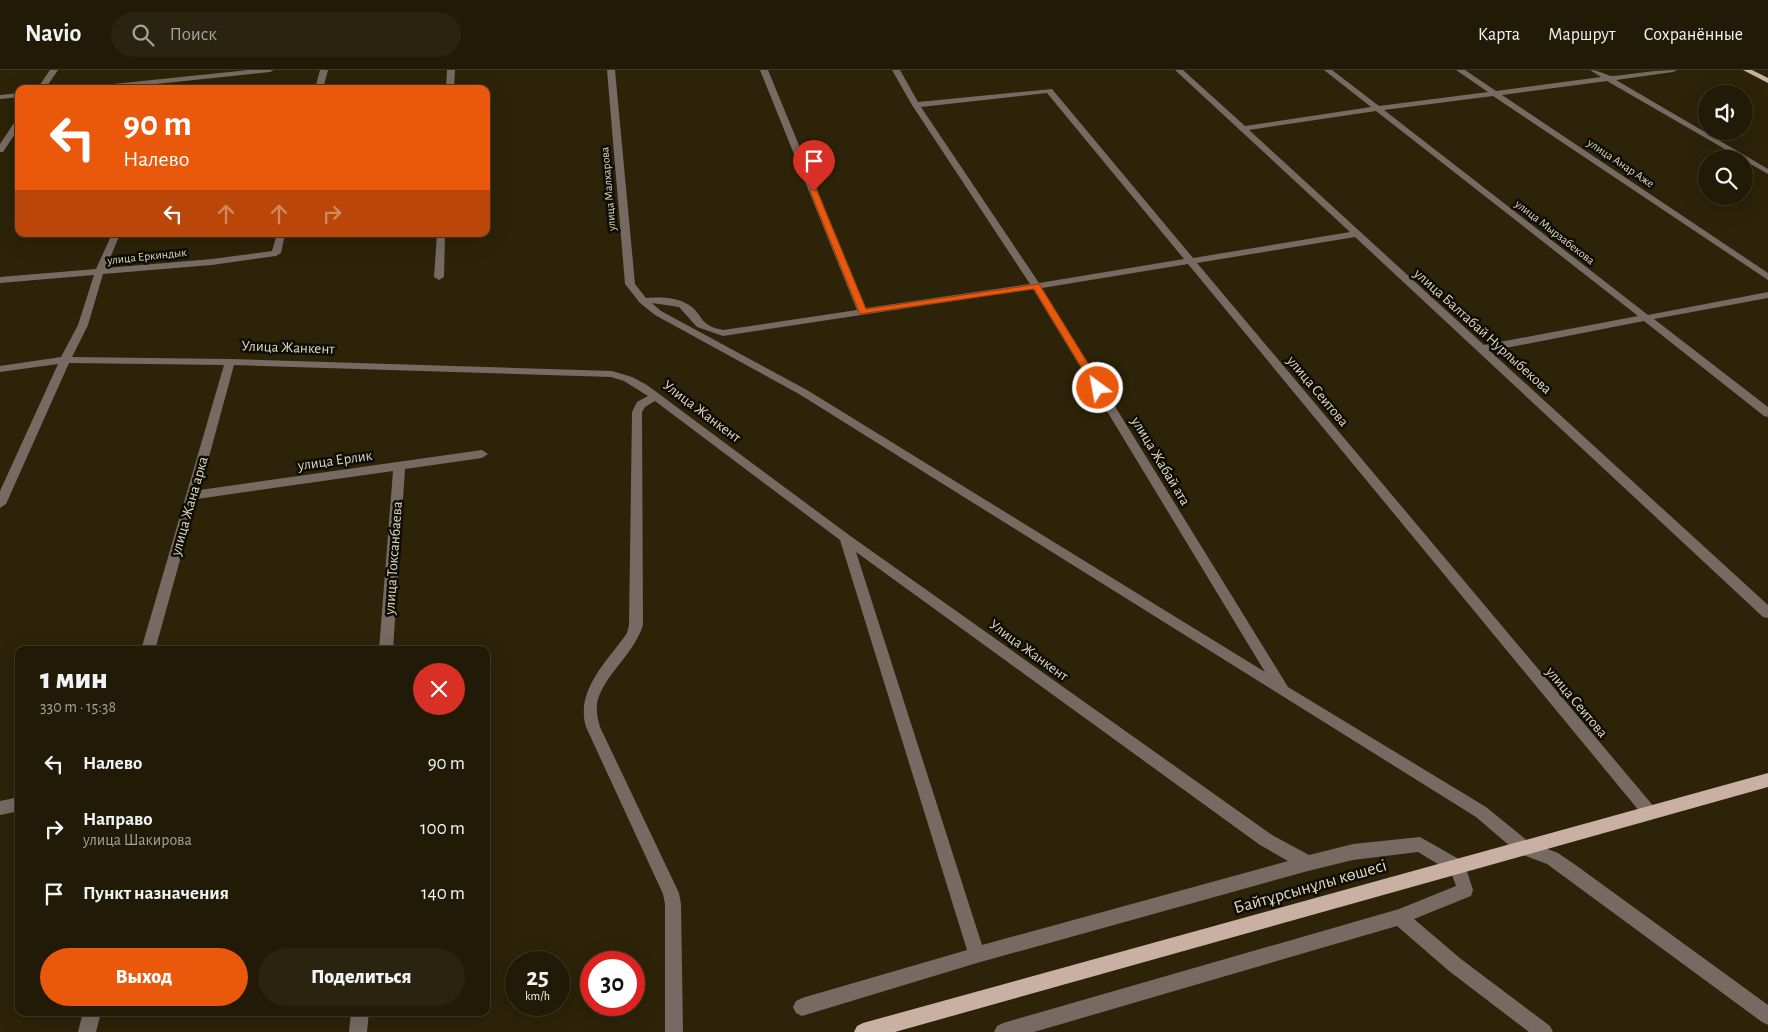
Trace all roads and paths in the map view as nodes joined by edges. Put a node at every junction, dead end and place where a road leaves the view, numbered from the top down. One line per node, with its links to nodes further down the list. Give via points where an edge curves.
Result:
1 (54, 70): 18 (street)
2 (186, 70): 15 (street)
3 (270, 70): 15 (street)
4 (324, 70): 21 (street)
5 (451, 70): 22 (street)
6 (611, 70): 43 (street, улица Малхарова, via 630,284)
7 (764, 70): 44 (street)
8 (896, 70): 26 (street, улица Жабай ата)
9 (1179, 70): 29 (street, улица Балтабай Нурлыбекова)
10 (1328, 70): 27 (street, улица Мырзабекова)
11 (1460, 70): 23 (street, улица Анар Аже)
12 (1594, 70): 16 (street)
13 (1673, 70): 16 (street)
14 (1747, 70): 17 (main road)
15 (181, 79): 19 (street); 20 (street)
16 (1610, 79): 23 (street); 31 (street)
17 (1768, 81)
18 (45, 85)
19 (123, 85)
20 (179, 85)
21 (320, 85)
22 (450, 85)
23 (1494, 93): 27 (street); 39 (street, улица Анар Аже)
24 (15, 95): 25 (street)
25 (0, 97)
26 (916, 105): 36 (street, улица Сеитова, via 1049,91); 41 (street, улица Жабай ата)
27 (1376, 108): 29 (street); 45 (street, улица Мырзабекова)
28 (15, 128): 30 (street)
29 (1242, 129): 32 (street, улица Балтабай Нурлыбекова)
30 (0, 150)
31 (1768, 172)
32 (1356, 234): 36 (street); 46 (street, улица Балтабай Нурлыбекова)
33 (115, 237): 37 (street)
34 (280, 237): 37 (street, улица Еркиндык, via 276,253)
35 (442, 237): 38 (street)
36 (1190, 261): 41 (street); 64 (street, улица Сеитова)
37 (100, 273): 40 (street, улица Еркиндык); 47 (street, via 83,325)
38 (439, 277)
39 (1768, 277)
40 (0, 280)
41 (1036, 286): 44 (street); 60 (street, улица Жабай ата)
42 (1768, 295): 45 (street)
43 (643, 301): 44 (street, via 682,305 702,326 723,334); 60 (street, via 658,313 803,392)
44 (863, 312)
45 (1645, 318): 46 (street); 51 (street, улица Мырзабекова)
46 (1481, 349): 57 (street, улица Балтабай Нурлыбекова)
47 (65, 360): 48 (street, Улица Жанкент); 49 (street, Улица Жанкент); 55 (street)
48 (230, 362): 50 (street, Улица Жанкент, via 612,374 628,379); 54 (street, улица Жана арка)
49 (0, 369)
50 (655, 396): 56 (street, Улица Жанкент); 76 (street, via 641,405 637,412 636,625 633,635 593,692 589,714 671,893)
51 (1768, 413)
52 (482, 454): 53 (street, улица Ерлик)
53 (399, 466): 54 (street, улица Ерлик); 59 (street, улица Токсанбаева)
54 (192, 495): 58 (street, улица Жана арка)
55 (0, 504)
56 (845, 538): 66 (street, Улица Жанкент, via 1266,840); 69 (street)
57 (1768, 612)
58 (149, 646)
59 (386, 646)
60 (1285, 692): 65 (street, via 1481,812)
61 (1768, 780): 64 (main road, Байтұрсынұлы көшесі)
62 (15, 805): 63 (street)
63 (0, 808)
64 (1650, 813): 65 (main road, Байтұрсынұлы көшесі)
65 (1524, 848): 67 (main road, Байтұрсынұлы көшесі); 73 (street, via 1552,858 1571,871)
66 (1308, 863): 67 (street, via 1353,852 1420,844); 69 (street)
67 (1458, 867): 68 (street, via 1465,890); 77 (main road, Байтұрсынұлы көшесі)
68 (1399, 917): 78 (street); 79 (street, via 1455,965)
69 (977, 955): 70 (street)
70 (802, 1007)
71 (91, 1016): 74 (street)
72 (360, 1016): 75 (street)
73 (1768, 1016)
74 (87, 1032)
75 (358, 1032)
76 (674, 1032)
77 (863, 1032)
78 (1003, 1032)
79 (1544, 1032)

